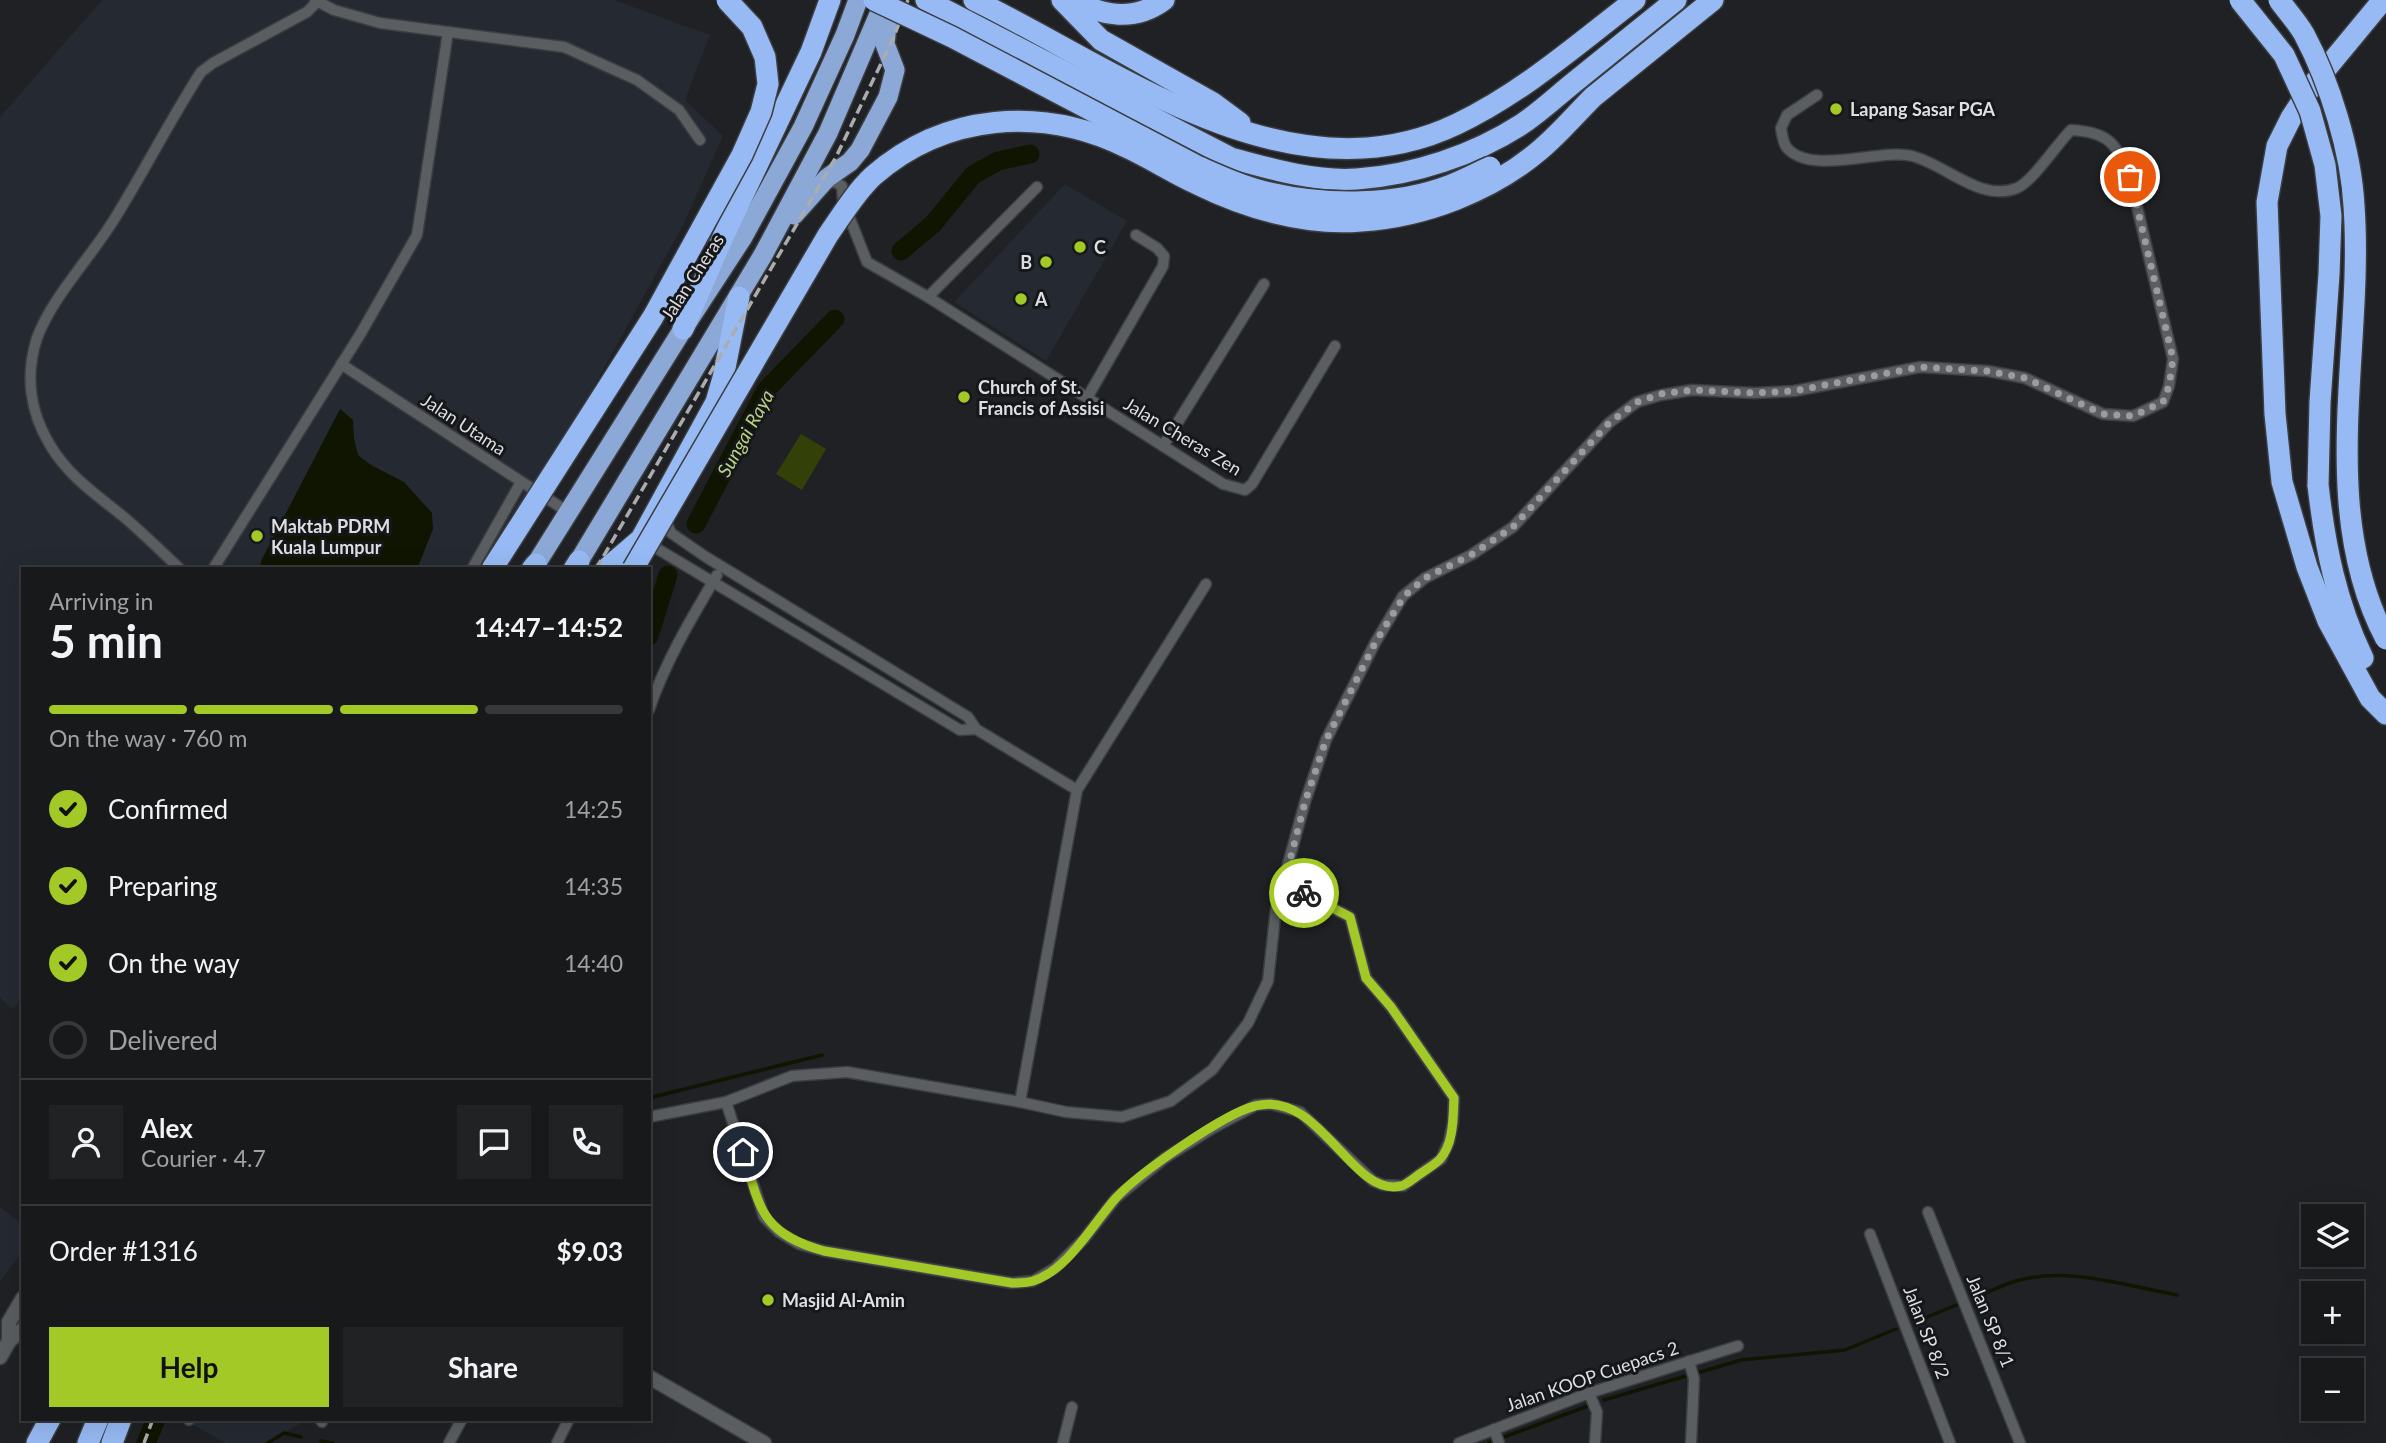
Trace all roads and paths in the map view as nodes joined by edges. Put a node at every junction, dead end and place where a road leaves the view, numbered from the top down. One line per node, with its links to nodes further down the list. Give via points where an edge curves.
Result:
1 (727, 0): 47 (highway, bridge, via 752,27 765,57 768,84 761,112 653,317)
2 (830, 0): 34 (highway, via 787,107)
3 (852, 0): 20 (highway)
4 (858, 0): 20 (highway, Jalan Cheras)
5 (874, 0): 22 (highway, bridge, via 1199,167 1240,184 1294,197 1381,199 1419,195 1451,185 1529,145)
6 (887, 0): 25 (highway, via 885,44 895,70 888,97); 30 (highway, via 828,133)
7 (926, 0): 13 (highway, via 1231,158 1274,170 1355,179 1442,162 1485,144 1522,123)
8 (974, 0): 23 (highway, via 1199,116)
9 (1062, 0): 23 (highway, via 1101,40 1213,103)
10 (1073, 0): 11 (highway, via 1107,15 1132,14)
11 (1164, 0)
12 (1635, 0): 23 (highway, via 1499,101 1456,125 1407,143 1302,146)
13 (1676, 0)
14 (1713, 0): 22 (highway)
15 (2241, 0): 57 (highway, bridge, via 2284,55 2310,111 2325,165 2331,228 2318,485 2324,541 2352,635)
16 (2279, 0): 55 (highway, bridge, via 2303,34 2345,142 2354,205 2350,509 2358,569)
17 (2383, 0): 58 (highway, via 2291,117 2270,174 2267,226 2275,414 2283,482 2328,621 2370,698)
18 (316, 1): 19 (street, via 380,23); 44 (street, via 307,12 201,72 37,339 30,391 49,444 66,470)
19 (448, 32): 24 (street, via 564,47 637,80 679,110); 36 (street, via 417,235)
20 (845, 35): 34 (highway, Jalan Cheras, via 803,127 743,237)
21 (1816, 95): 61 (street, via 1787,115 1781,128 1787,148 1796,154 1834,161 1911,156 1979,188 2018,188 2071,130 2094,131 2106,138 2121,155 2130,177 2173,359 2163,402 2133,416 2103,414 2025,378 1920,367 1794,391 1692,390 1637,402 1609,423 1513,527 1425,578 1404,596 1326,740)
22 (1593, 97): 50 (highway, bridge, via 1540,150 1463,197 1359,222 1318,220 1231,200 1124,146 1054,125 1016,119 934,137 874,176 835,225)
23 (1259, 136)
24 (700, 140)
25 (860, 150): 26 (highway); 28 (street, via 845,173)
26 (820, 186): 28 (street, via 839,183); 30 (highway)
27 (1037, 187): 33 (street)
28 (843, 201): 33 (street, Jalan Cheras Zen, via 867,262)
29 (1136, 235): 37 (street, via 1164,256 1163,266)
30 (763, 255): 32 (highway)
31 (1264, 284): 38 (street)
32 (738, 297): 40 (highway, via 716,402); 43 (highway)
33 (928, 297): 37 (street, Jalan Cheras Zen)
34 (683, 329): 41 (highway, Jalan Cheras)
35 (1335, 346): 38 (street, Jalan Cheras Zen, via 1245,489 1223,484)
36 (341, 364): 39 (street, Jalan Utama); 45 (street)
37 (1087, 398): 38 (street, Jalan Cheras Zen)
38 (1163, 446)
39 (521, 482): 41 (street, Jalan Utama); 46 (street)
40 (659, 505): 42 (highway); 52 (street, via 671,533)
41 (568, 512): 48 (highway, Jalan Cheras)
42 (641, 539): 49 (highway); 51 (highway); 53 (street)
43 (576, 566)
44 (178, 567)
45 (214, 567)
46 (473, 567)
47 (493, 567)
48 (533, 567)
49 (608, 567)
50 (634, 567)
51 (641, 567)
52 (722, 567): 53 (street); 59 (street, via 968,717)
53 (713, 581): 56 (street, via 676,646); 59 (street, via 960,730)
54 (1206, 584): 60 (street)
55 (2386, 639)
56 (651, 704)
57 (2386, 704)
58 (2386, 714)
59 (976, 729): 60 (street)
60 (1077, 790): 63 (street)
61 (1284, 883): 62 (street, via 1350,917 1366,978 1454,1098 1449,1142 1441,1159 1403,1186 1373,1181 1300,1112 1256,1105 1165,1158 1116,1198 1055,1268 1033,1281 1012,1283 824,1251 779,1232 764,1217); 63 (street, via 1276,908 1268,981 1248,1023 1212,1070 1171,1101 1122,1117)
62 (726, 1102): 63 (street, via 792,1076 847,1072); 64 (street)
63 (1020, 1102)
64 (651, 1117)
65 (1928, 1212): 91 (street, Jalan SP 8/1)
66 (1870, 1234): 90 (street, Jalan SP 8/2)
67 (21, 1301): 68 (street)
68 (4, 1331): 70 (street)
69 (1738, 1346): 71 (street, Jalan KOOP Cuepacs 2)
70 (0, 1357)
71 (1689, 1361): 73 (street, Jalan KOOP Cuepacs 2); 89 (street, via 1694,1379)
72 (651, 1378): 84 (street)
73 (1589, 1393): 79 (street, Jalan KOOP Cuepacs 2); 88 (street, via 1597,1412)
74 (1072, 1407): 85 (street)
75 (49, 1421): 80 (highway)
76 (120, 1421): 81 (highway)
77 (461, 1421): 82 (street)
78 (568, 1421): 83 (street)
79 (1494, 1429): 86 (street, Jalan KOOP Cuepacs 2); 87 (street)
80 (37, 1443)
81 (112, 1443)
82 (449, 1443)
83 (557, 1443)
84 (764, 1443)
85 (1063, 1443)
86 (1459, 1443)
87 (1499, 1443)
88 (1595, 1443)
89 (1691, 1443)
90 (1950, 1443)
91 (2021, 1443)

